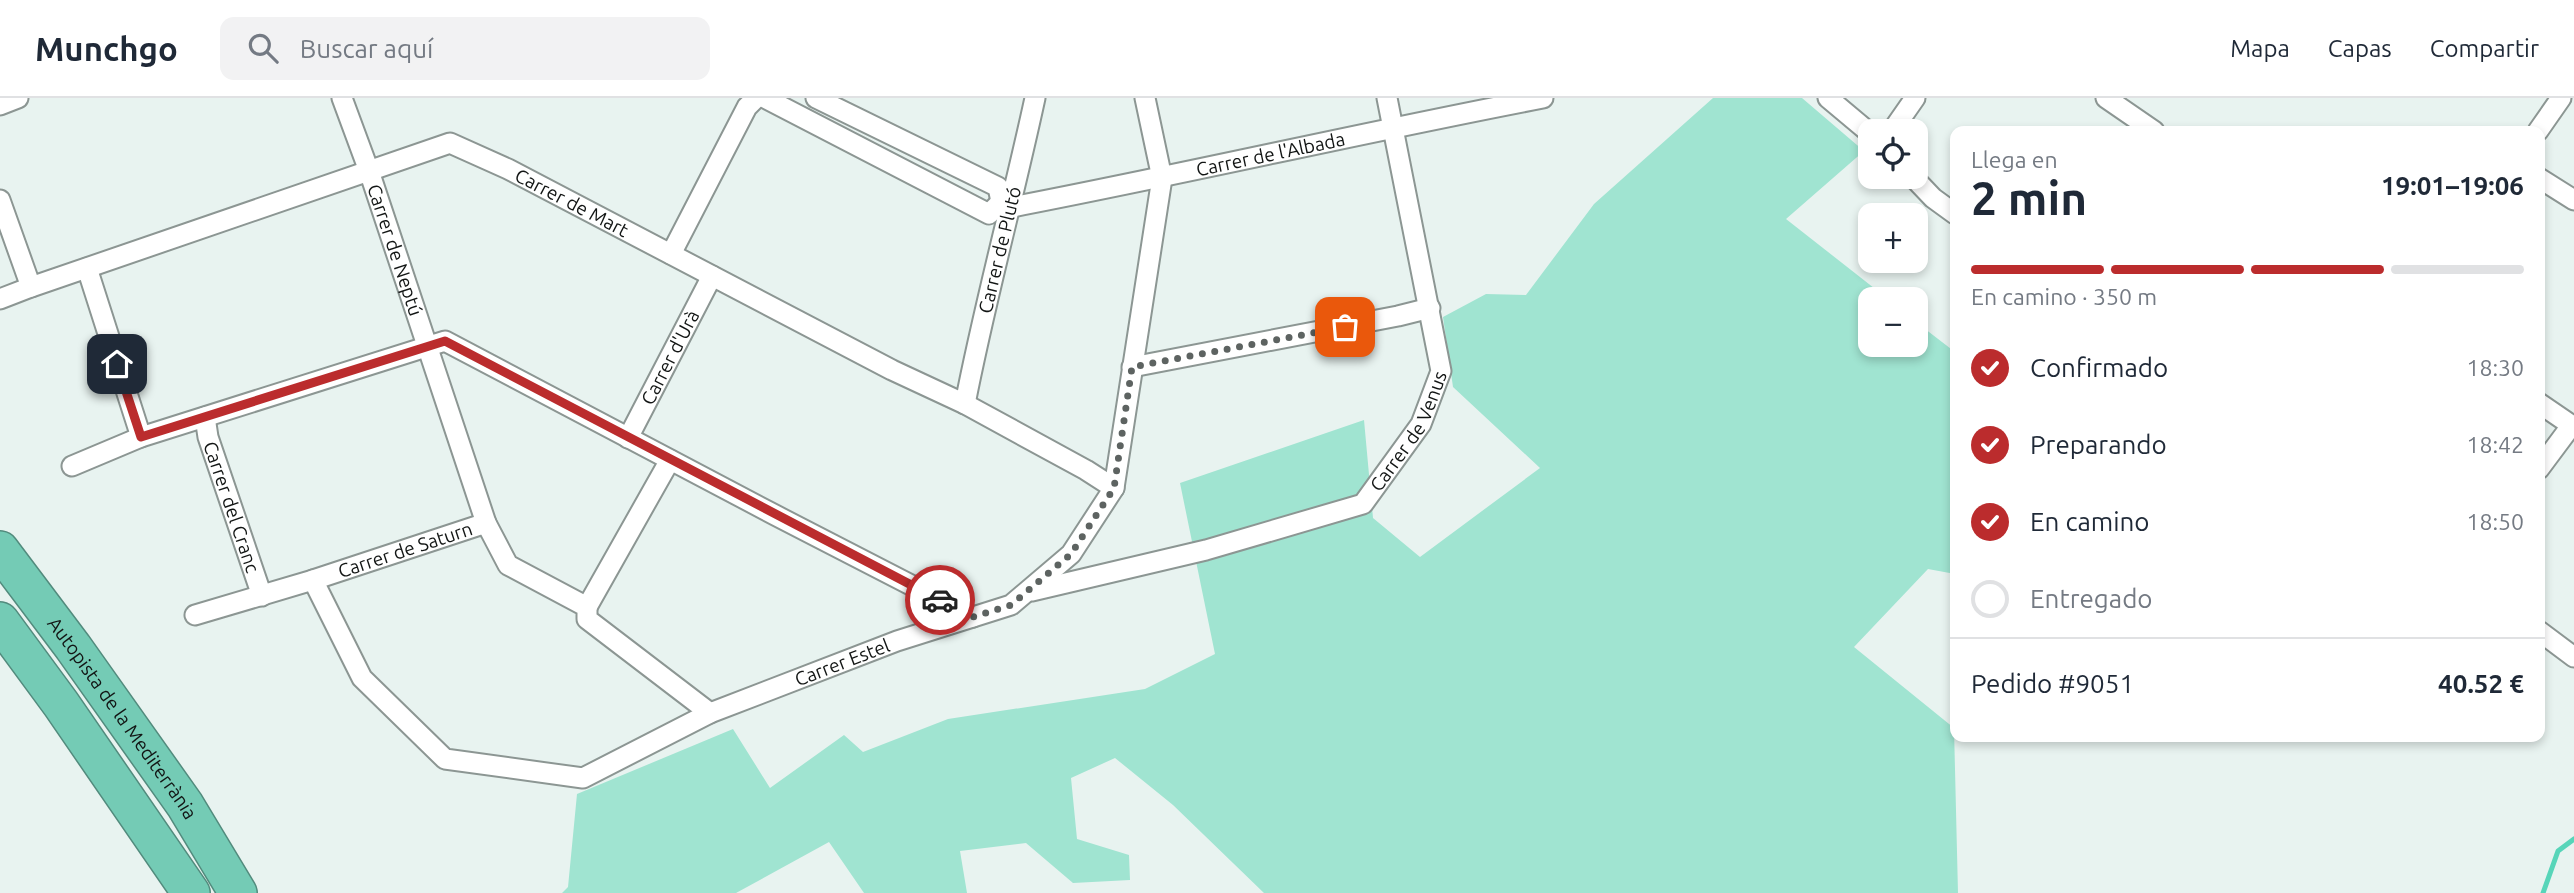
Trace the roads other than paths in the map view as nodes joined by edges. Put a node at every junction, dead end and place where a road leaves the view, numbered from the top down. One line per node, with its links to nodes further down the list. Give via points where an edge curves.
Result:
1 (18, 98): 14 (street)
2 (342, 98): 20 (street, Carrer de Neptú)
3 (756, 98): 28 (street, via 747,107)
4 (765, 98): 26 (street, Carrer de l'Albada, via 989,214)
5 (816, 98): 26 (street, via 998,187)
6 (1035, 98): 26 (street, Carrer de Plutó)
7 (1145, 98): 21 (street)
8 (1387, 98): 19 (street, Carrer de Venus)
9 (1543, 98): 19 (street, Carrer de l'Albada)
10 (1828, 98): 16 (street)
11 (1915, 98): 15 (street)
12 (2106, 98): 17 (street)
13 (2561, 98): 18 (street)
14 (0, 105)
15 (1900, 119)
16 (1858, 123)
17 (2147, 126)
18 (2541, 126)
19 (1394, 127): 21 (street, Carrer de l'Albada); 33 (street, Carrer de Venus)
20 (369, 171): 28 (street, Carrer de Mart, via 450,143); 29 (street, Carrer de Mart); 34 (street, Carrer de Neptú)
21 (1162, 178): 26 (street, Carrer de l'Albada); 35 (street, Carrer Estel)
22 (2545, 182): 25 (street)
23 (1924, 189): 27 (street)
24 (0, 200): 31 (street)
25 (2574, 200)
26 (1006, 204): 36 (street, Carrer de Plutó)
27 (1950, 210)
28 (671, 254): 30 (street, Carrer de Mart)
29 (87, 268): 31 (street, Carrer de Mart); 40 (street)
30 (712, 276): 36 (street, Carrer de Mart); 41 (street, Carrer d'Urà)
31 (31, 287): 32 (street, Carrer de Mart)
32 (0, 299)
33 (1430, 308): 35 (street); 49 (street, Carrer de Venus, via 1441,371 1421,424 1363,503 1206,550)
34 (427, 346): 38 (street); 41 (street, via 445,341); 46 (street, Carrer de Neptú)
35 (1132, 367): 45 (street, Carrer Estel)
36 (965, 404): 45 (street, Carrer de Mart)
37 (2545, 407): 39 (street)
38 (205, 417): 40 (street); 50 (street, Carrer del Cranc)
39 (2572, 427): 43 (street)
40 (141, 437): 44 (street)
41 (628, 438): 42 (street)
42 (670, 460): 51 (street); 53 (street)
43 (2545, 461)
44 (72, 466)
45 (1114, 488): 49 (street, Carrer Estel, via 1071,554)
46 (486, 523): 48 (street, Carrer de Saturn); 51 (street, Carrer de Saturn, via 508,565)
47 (0, 550): 58 (highway, Autopista de la Mediterrània)
48 (313, 580): 50 (street, Carrer de Saturn); 57 (street, Carrer Estel, via 362,678 445,759 583,778)
49 (1027, 592): 53 (street, Carrer Estel, via 1011,605)
50 (262, 596): 52 (street, Carrer de Saturn)
51 (587, 607): 57 (street, Carrer de Saturn, via 587,619)
52 (195, 615)
53 (973, 617): 57 (street, Carrer Estel, via 897,641)
54 (0, 621): 59 (highway)
55 (2545, 635): 56 (street)
56 (2574, 657)
57 (710, 713)
58 (185, 804): 60 (highway, Autopista de la Mediterrània); 61 (highway)
59 (191, 893)
60 (237, 893)
61 (254, 893)

